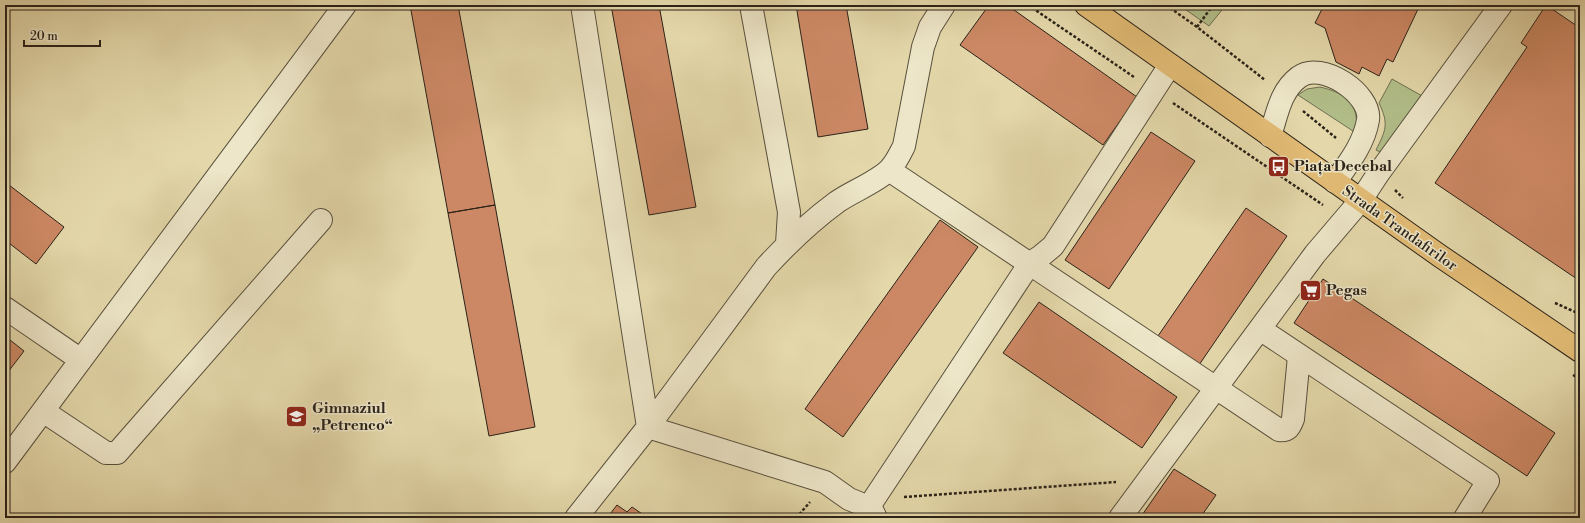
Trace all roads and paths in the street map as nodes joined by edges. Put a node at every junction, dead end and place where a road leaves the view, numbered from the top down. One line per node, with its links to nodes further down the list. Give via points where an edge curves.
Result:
1 (346, 5): 24 (lane)
2 (582, 5): 29 (lane)
3 (751, 5): 18 (lane, via 789,212)
4 (944, 5): 13 (lane, via 930,27 917,76 904,146)
5 (1028, 5): 11 (path)
6 (1086, 5): 10 (main road, Strada Trandafirilor)
7 (1213, 5): 9 (path)
8 (1501, 5): 15 (lane)
9 (1197, 26)
10 (1170, 65): 11 (lane); 12 (main road, Strada Trandafirilor)
11 (1155, 91): 17 (path); 19 (lane, via 1052,246)
12 (1270, 136): 14 (main road, Strada Trandafirilor); 14 (lane, via 1283,94 1300,76 1321,72 1358,94 1366,106 1368,121 1355,154)
13 (889, 170): 18 (lane, via 837,202); 19 (lane)
14 (1335, 182): 15 (main road, Strada Trandafirilor)
15 (1361, 200): 17 (lane); 22 (main road, Strada Trandafirilor)
16 (321, 220): 28 (lane, via 117,453 106,452)
17 (1345, 220): 21 (lane, via 1315,254)
18 (787, 244): 29 (lane, via 766,267)
19 (1030, 263): 27 (lane); 32 (lane, via 872,502)
20 (5, 308): 24 (lane)
21 (1260, 329): 23 (lane); 27 (lane)
22 (1580, 351)
23 (1299, 356): 27 (lane, via 1293,420 1290,427 1284,430 1269,425); 35 (lane, via 1488,481)
24 (81, 360): 28 (lane)
25 (1567, 370): 26 (path)
26 (1580, 379)
27 (1218, 388): 31 (lane)
28 (43, 411): 30 (lane)
29 (648, 427): 32 (lane, via 825,482); 33 (lane)
30 (5, 462)
31 (1149, 479): 32 (path, via 903,497); 34 (lane)
32 (874, 513)
33 (576, 518)
34 (1120, 518)
35 (1465, 518)

